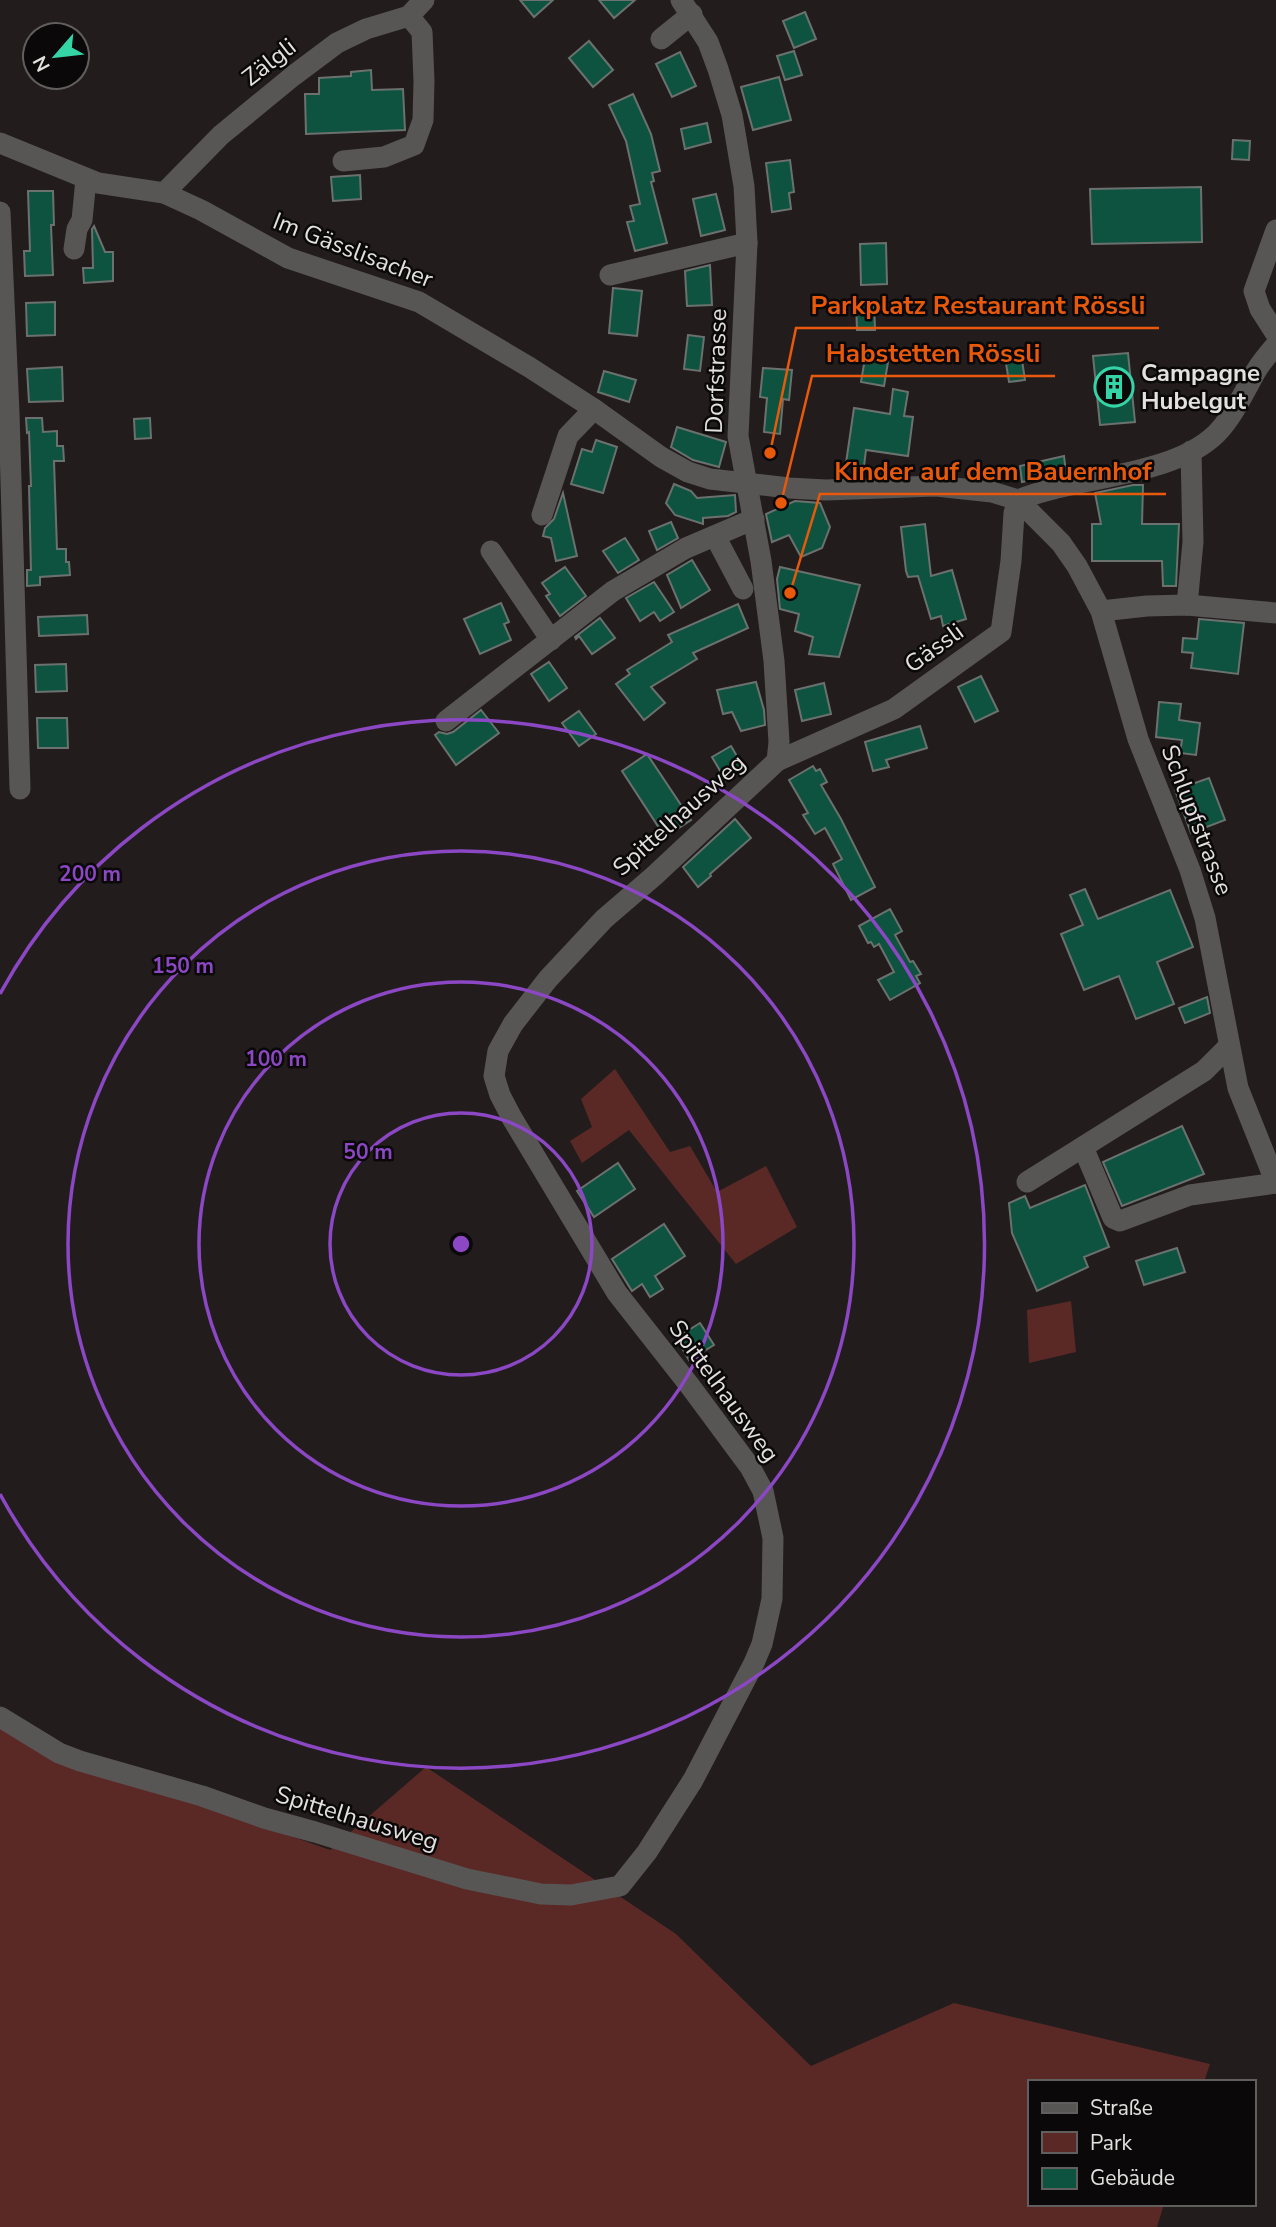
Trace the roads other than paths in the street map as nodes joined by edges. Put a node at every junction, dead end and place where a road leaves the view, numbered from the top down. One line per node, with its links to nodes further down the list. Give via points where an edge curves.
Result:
1 (424, 0): 3 (street)
2 (686, 7): 4 (street); 11 (street, Dorfstrasse, via 708,43 732,114)
3 (409, 16): 6 (street, via 422,33 424,81 424,120 414,145 384,157); 8 (street, Zälgli, via 337,43 221,135)
4 (661, 39)
5 (0, 143): 7 (street, Im Gässlisacher)
6 (343, 161)
7 (86, 179): 8 (street, Im Gässlisacher); 12 (street)
8 (164, 193): 16 (street, Im Gässlisacher, via 288,258 419,302)
9 (0, 212): 17 (street)
10 (1276, 230): 14 (street, via 1254,291)
11 (747, 243): 13 (street); 19 (street, Dorfstrasse, via 738,436)
12 (74, 249)
13 (610, 275)
14 (1276, 334)
15 (1276, 345): 18 (street, via 1223,426)
16 (594, 409): 19 (street, Im Gässlisacher, via 688,472); 21 (street, via 568,436)
17 (4, 413): 32 (street)
18 (1191, 452): 20 (street, via 1162,464 1047,489); 26 (street, via 1193,542)
19 (747, 483): 20 (street, via 826,489 936,486 992,492); 22 (street, Spittelhausweg)
20 (1018, 500): 27 (street, Schlupfstrasse, via 1061,543); 31 (street, Gässli, via 1001,632 894,709)
21 (542, 515)
22 (754, 519): 23 (street); 31 (street, Spittelhausweg, via 774,661)
23 (715, 536): 25 (street); 29 (street, via 613,592)
24 (491, 551): 29 (street)
25 (743, 589)
26 (1187, 605): 27 (street); 28 (street)
27 (1101, 611): 33 (street, Schlupfstrasse, via 1138,740 1205,918)
28 (1276, 613)
29 (551, 640): 30 (street)
30 (446, 722)
31 (777, 761): 37 (street, Spittelhausweg, via 604,919 535,995 495,1059 494,1076 505,1106 610,1282 758,1480 773,1538 772,1599 754,1663 693,1780 620,1886 571,1895 541,1894 467,1880 80,1761)
32 (20, 789)
33 (1229, 1046): 34 (street, via 1204,1071); 36 (street, Schlupfstrasse, via 1238,1088)
34 (1083, 1147): 35 (street); 36 (street, via 1113,1218 1120,1221 1190,1195)
35 (1027, 1182)
36 (1276, 1183)
37 (0, 1717)

